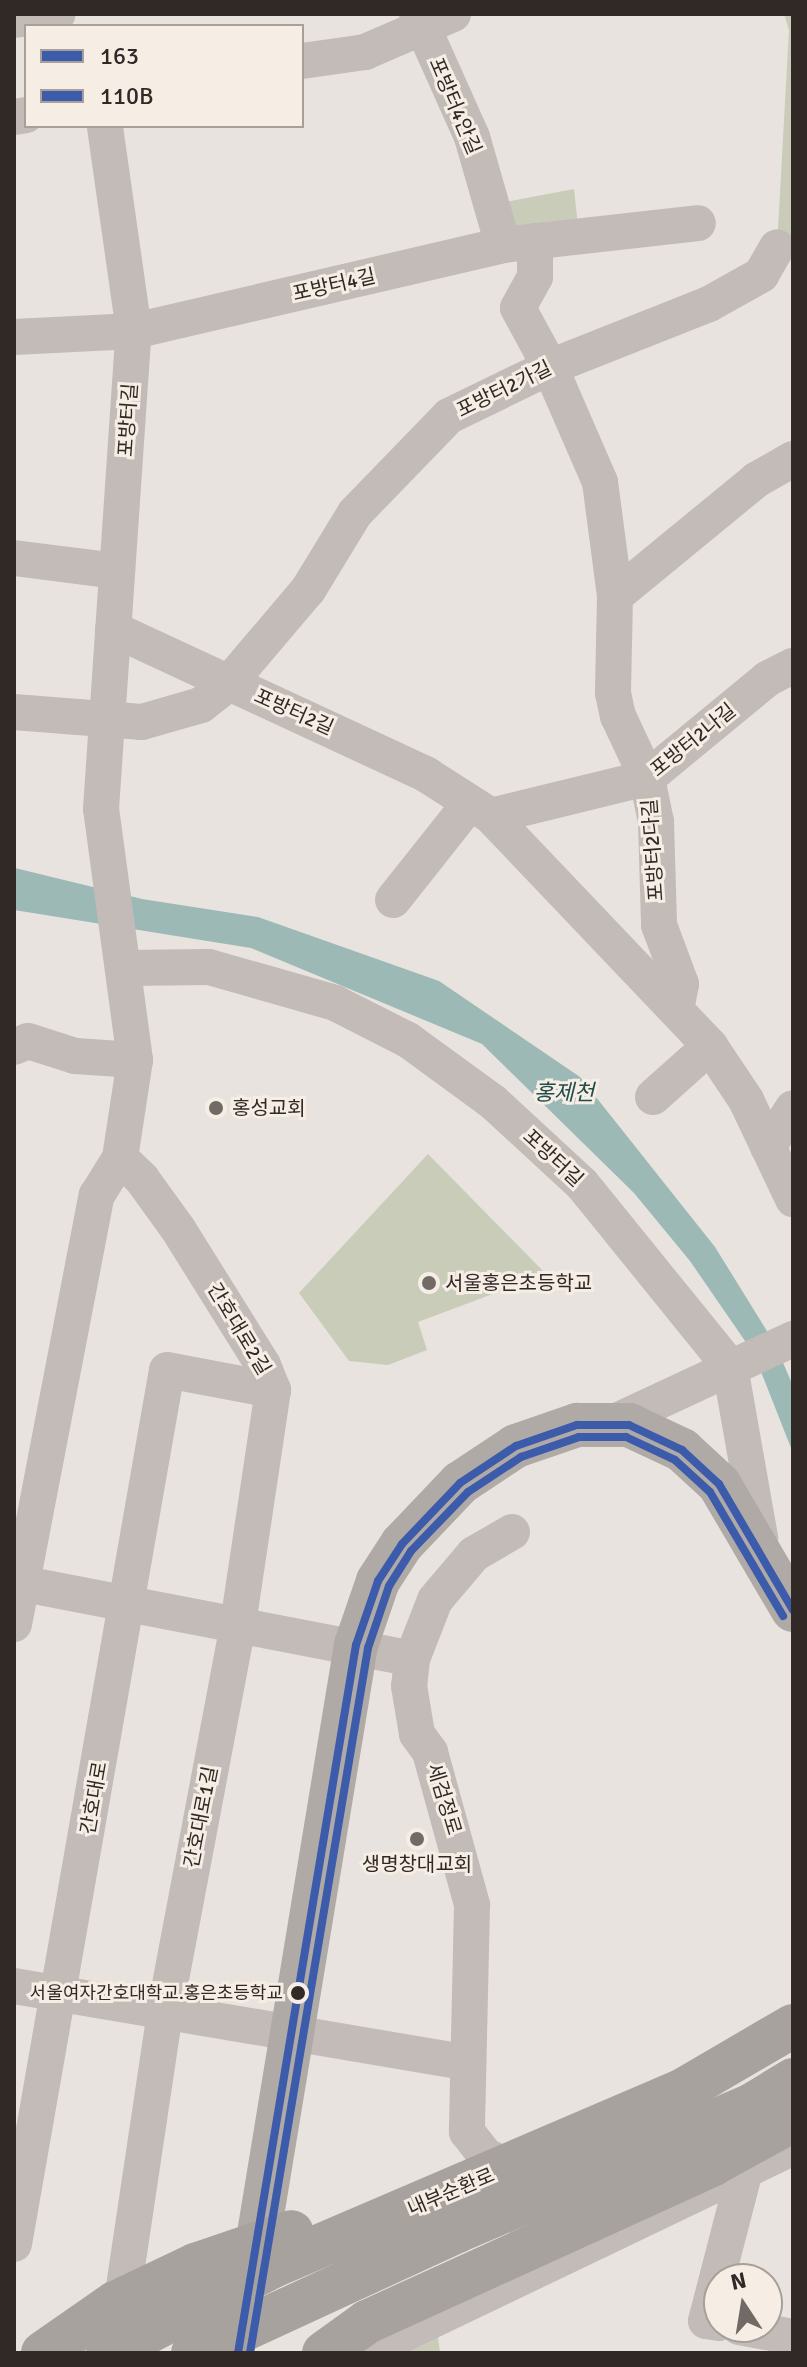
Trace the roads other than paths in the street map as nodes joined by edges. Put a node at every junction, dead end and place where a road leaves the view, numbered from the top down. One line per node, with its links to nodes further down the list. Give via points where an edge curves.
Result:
1 (58, 14): 3 (street)
2 (430, 19): 4 (street, via 365,52); 7 (street, 포방터4안길, via 472,137)
3 (14, 20)
4 (304, 61)
5 (105, 128): 9 (street, 포방터길)
6 (698, 223): 7 (street, 포방터4길)
7 (519, 243): 9 (street, 포방터4길); 11 (street, via 535,277 518,308)
8 (777, 247): 11 (street, 포방터2가길, via 761,275 709,304)
9 (134, 331): 10 (street, 포방터4길); 14 (street, 포방터길)
10 (14, 337)
11 (550, 367): 15 (street, 포방터2다길, via 600,482); 18 (street, 포방터2가길, via 475,400 429,434 355,513 308,590)
12 (793, 459): 15 (street, via 756,480)
13 (14, 558): 14 (street)
14 (117, 571): 16 (street, 포방터길)
15 (615, 596): 21 (street, 포방터2다길, via 613,693)
16 (113, 629): 18 (street, 포방터2길); 20 (street, 포방터길)
17 (793, 666): 21 (street, 포방터2나길, via 767,679)
18 (229, 683): 20 (street, via 201,705 142,722); 22 (street, 포방터2길, via 427,775)
19 (14, 712): 20 (street)
20 (107, 716): 24 (street, 포방터길, via 101,809)
21 (647, 778): 22 (street, 포방터2나길); 25 (street, 포방터2다길, via 656,822 659,925 681,984)
22 (480, 809): 23 (street); 25 (street, 포방터2길)
23 (393, 900)
24 (123, 958): 28 (street); 35 (street, 포방터길, via 209,967 268,981 335,1003 408,1040 493,1102 582,1184)
25 (676, 1010): 26 (street, 포방터2길)
26 (710, 1046): 29 (street); 31 (street, 포방터2길, via 746,1100)
27 (14, 1047): 28 (street, via 28,1041 75,1056)
28 (135, 1060): 32 (street)
29 (653, 1097)
30 (793, 1108): 31 (street)
31 (768, 1147): 33 (street, 포방터2길)
32 (120, 1158): 36 (street, 간호대로2길, via 178,1229 263,1365); 39 (street, via 97,1195)
33 (793, 1199)
34 (793, 1339): 35 (street)
35 (732, 1366): 37 (street); 40 (street, 포방터길, via 753,1516)
36 (273, 1390): 41 (street, 간호대로, via 167,1370); 43 (street, 간호대로2길)
37 (612, 1423): 40 (main road, via 661,1437 700,1465 719,1484); 44 (main road, via 545,1433 460,1483 388,1563)
38 (512, 1532): 45 (street, 세검정로, via 474,1554 453,1575 425,1619)
39 (18, 1583): 41 (street); 42 (street)
40 (782, 1592)
41 (128, 1603): 43 (street); 47 (street, 간호대로)
42 (14, 1624)
43 (238, 1624): 44 (street); 48 (street, 간호대로1길)
44 (356, 1645): 45 (street); 50 (main road)
45 (412, 1659): 51 (street, 세검정로, via 409,1686 417,1734 430,1752 472,1905)
46 (14, 1986): 47 (street)
47 (61, 1993): 48 (street); 57 (street, 간호대로)
48 (165, 2011): 50 (street); 61 (street, 간호대로1길)
49 (793, 2026): 56 (highway, 내부순환로, bridge, via 685,2089)
50 (295, 2034): 51 (street); 63 (main road)
51 (467, 2063): 58 (street, 세검정로, via 466,2123 477,2149 560,2194)
52 (793, 2080): 62 (highway, 내부순환로, bridge, via 752,2105 457,2231)
53 (793, 2120): 64 (highway, bridge, via 713,2164 367,2322)
54 (793, 2147): 55 (street)
55 (745, 2170): 58 (street); 59 (street)
56 (442, 2197): 60 (highway, bridge, via 331,2219 195,2265 88,2317); 61 (highway, 내부순환로, bridge, via 273,2266)
57 (14, 2244)
58 (593, 2247): 65 (street, via 421,2322)
59 (721, 2263)
60 (43, 2353)
61 (111, 2353)
62 (193, 2353)
63 (238, 2353)
64 (324, 2353)
65 (364, 2353)

